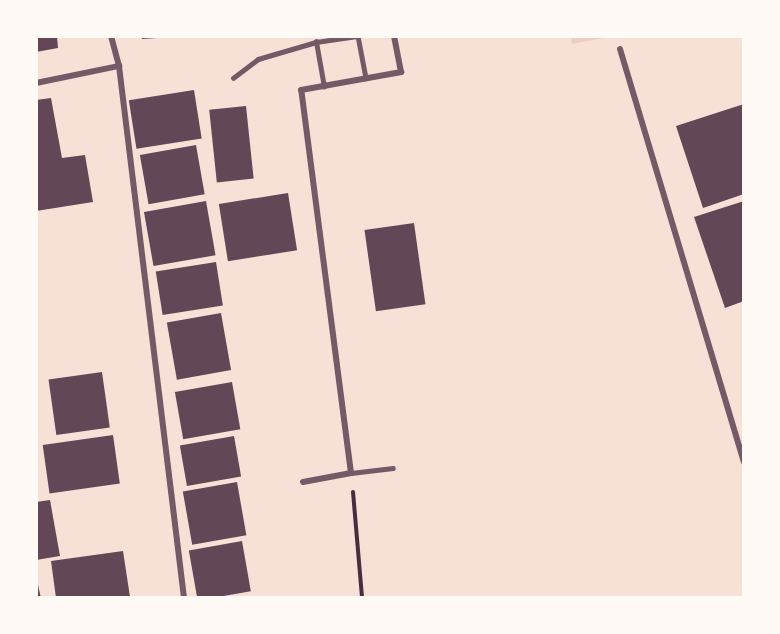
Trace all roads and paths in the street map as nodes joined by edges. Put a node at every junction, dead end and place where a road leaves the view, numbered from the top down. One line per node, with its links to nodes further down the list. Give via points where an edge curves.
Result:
1 (111, 36): 6 (street)
2 (357, 36): 4 (lane); 8 (lane)
3 (394, 36): 8 (street, via 401,72)
4 (316, 42): 7 (lane, via 258,59); 10 (lane)
5 (620, 49): 11 (street)
6 (118, 66): 9 (street); 15 (street)
7 (233, 78)
8 (366, 78): 10 (street)
9 (36, 83)
10 (324, 87): 13 (street, via 301,90)
11 (744, 462)
12 (393, 468): 13 (lane)
13 (351, 473): 14 (street); 16 (path)
14 (303, 482)
15 (184, 598)
16 (362, 598)

